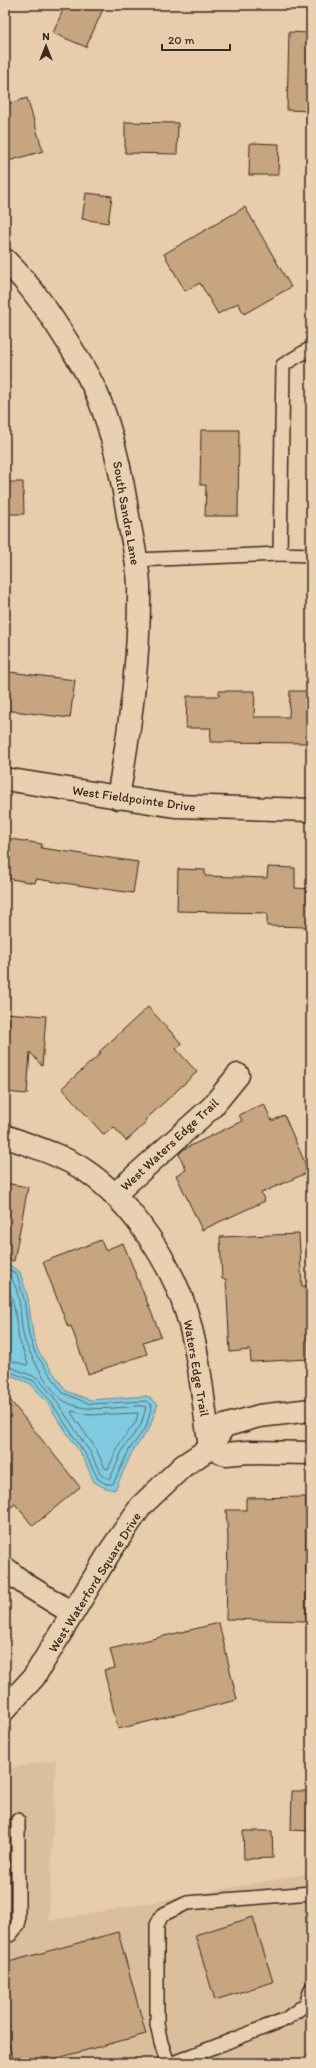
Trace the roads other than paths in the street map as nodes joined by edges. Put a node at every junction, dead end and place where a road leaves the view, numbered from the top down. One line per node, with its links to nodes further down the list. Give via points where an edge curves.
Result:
1 (5, 260): 5 (street, South Sandra Lane, via 34,292 52,317 86,371 99,399 119,460)
2 (311, 348): 3 (lane, via 283,365)
3 (280, 554): 4 (lane); 5 (lane)
4 (311, 555)
5 (136, 560): 7 (street, South Sandra Lane, via 136,676)
6 (5, 779): 7 (street, West Fieldpointe Drive)
7 (118, 798): 8 (street, West Fieldpointe Drive, via 175,806)
8 (311, 810)
9 (238, 1075): 11 (street, West Waters Edge Trail, via 212,1107)
10 (5, 1136): 11 (street, Waters Edge Trail, via 60,1156 83,1169)
11 (114, 1194): 13 (street, Waters Edge Trail, via 153,1242 174,1279 186,1311 196,1351)
12 (311, 1410): 13 (street, West Waterford Square Drive, via 259,1416 224,1426)
13 (210, 1448): 14 (street, via 226,1454); 16 (street, West Waterford Square Drive, via 183,1466 141,1506)
14 (311, 1453)
15 (5, 1568): 16 (street, via 25,1584)
16 (72, 1613): 17 (street, West Waterford Square Drive, via 34,1677)
17 (5, 1709)
18 (18, 1820): 20 (lane, via 18,1924 10,1935)
19 (311, 1893): 22 (lane, via 187,1903 162,1915 157,1925 157,2024)
20 (5, 1936)
21 (311, 1989): 23 (lane, via 306,2004 286,2019)
22 (168, 2063)
23 (173, 2063)

